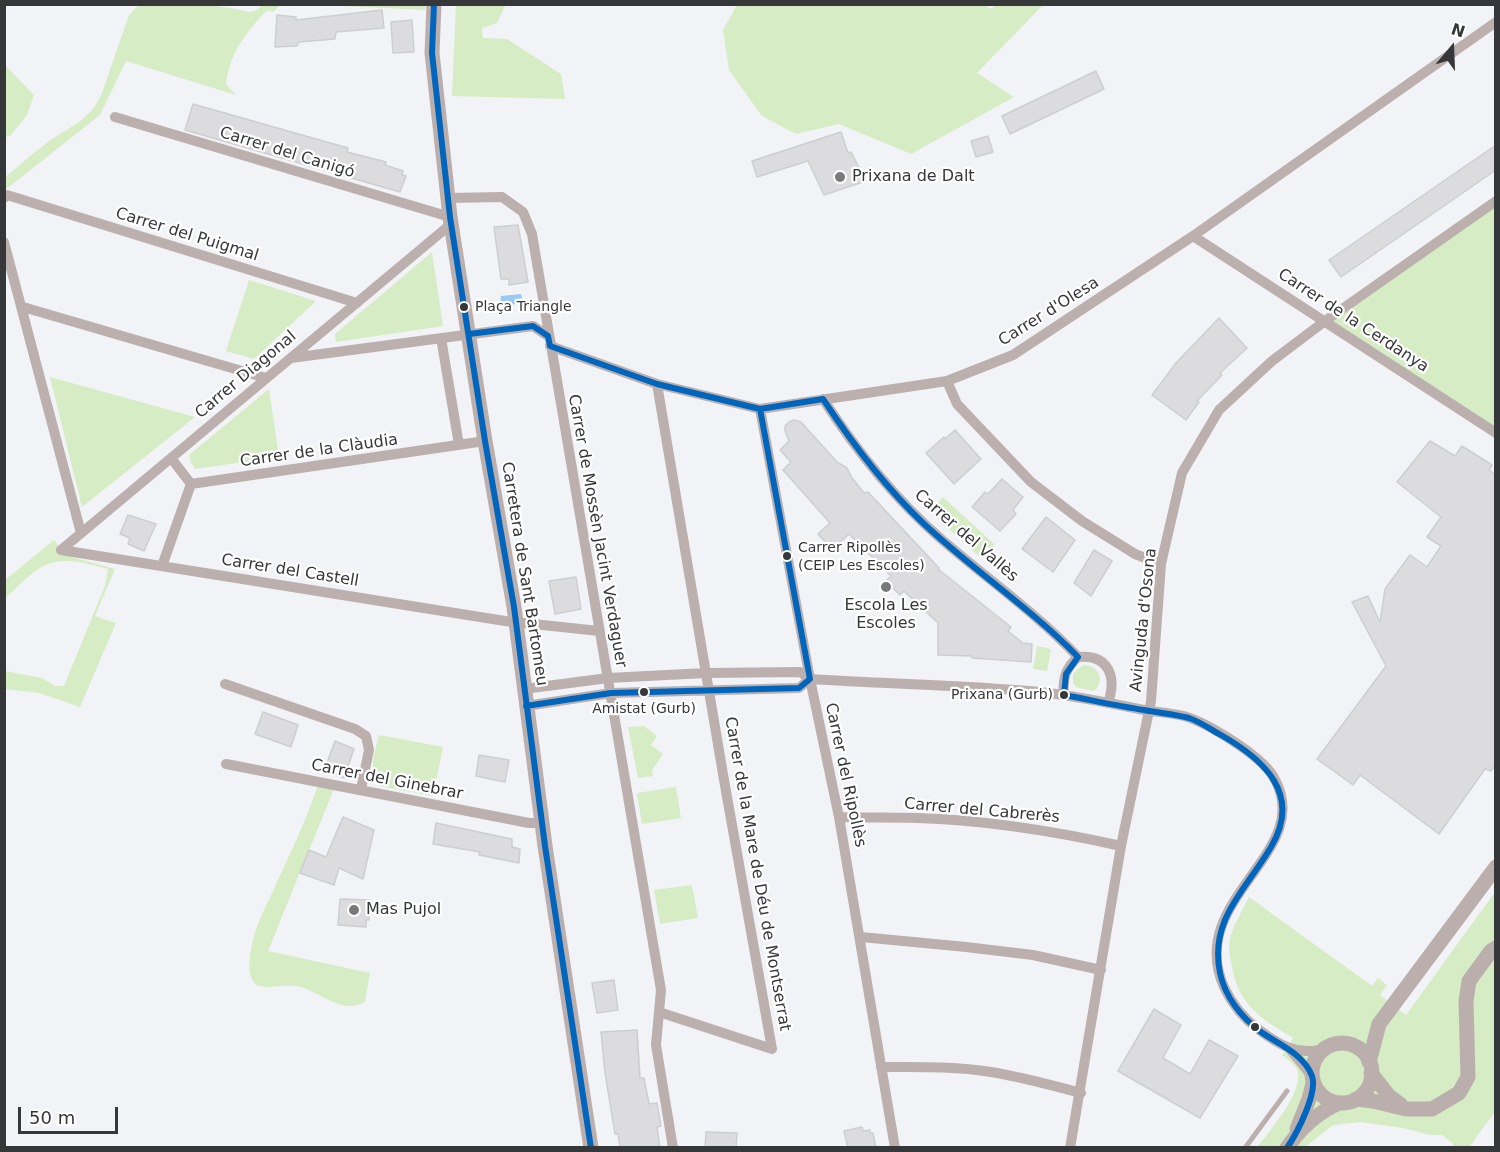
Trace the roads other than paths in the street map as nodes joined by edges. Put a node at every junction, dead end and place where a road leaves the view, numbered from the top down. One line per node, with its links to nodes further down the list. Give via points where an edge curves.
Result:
1 (434, 4): 5 (street, Carretera de Sant Bartomeu, via 432,53)
2 (1496, 22): 8 (street, Carrer d'Olesa)
3 (115, 117): 7 (street, Carrer del Canigó)
4 (6, 196): 10 (street, Carrer del Puigmal)
5 (449, 198): 7 (street, Carretera de Sant Bartomeu); 15 (street, Carrer de Mossèn Jacint Verdaguer, via 502,197 523,212 532,234)
6 (1496, 201): 12 (street, Avinguda d'Osona)
7 (451, 221): 10 (street, Carrer Diagonal); 13 (street, Carretera de Sant Bartomeu)
8 (1193, 236): 12 (street, Carrer de la Cerdanya); 18 (street, Carrer d'Olesa, via 1013,355)
9 (4, 242): 11 (street)
10 (357, 303): 16 (street, Carrer Diagonal)
11 (23, 307): 17 (street); 27 (street)
12 (1325, 321): 22 (street, Carrer de la Cerdanya); 29 (street, Avinguda d'Osona, via 1272,361 1219,410 1182,473)
13 (469, 334): 14 (street, Carrer d'Olesa); 15 (street, Carrer d'Olesa, via 533,326); 23 (street, Carretera de Sant Bartomeu)
14 (441, 338): 16 (street, Carrer d'Olesa); 24 (street)
15 (549, 341): 19 (street, Carrer d'Olesa); 32 (street, Carrer de Mossèn Jacint Verdaguer)
16 (291, 358): 17 (street, Carrer Diagonal)
17 (267, 378): 25 (street, Carrer Diagonal)
18 (946, 381): 20 (street, Carrer d'Olesa); 29 (street, via 957,405 1032,482 1082,521 1135,554)
19 (657, 384): 21 (street, Carrer d'Olesa); 34 (street, Carrer de la Mare de Déu de Montserrat)
20 (823, 399): 21 (street, Carrer d'Olesa); 33 (street, Carrer del Vallès, via 851,442 907,505 940,538 1056,633)
21 (759, 409): 36 (street, Carrer del Ripollès)
22 (1496, 433)
23 (485, 441): 24 (street, Carrer de la Clàudia); 31 (street, Carretera de Sant Bartomeu)
24 (459, 445): 26 (street, Carrer de la Clàudia)
25 (171, 458): 26 (street); 27 (street, Carrer Diagonal)
26 (191, 484): 30 (street)
27 (81, 533): 28 (street, Carrer Diagonal)
28 (61, 550): 30 (street, Carrer del Castell)
29 (1161, 564): 44 (street, Avinguda d'Osona)
30 (162, 566): 31 (street, Carrer del Castell)
31 (515, 623): 32 (street, Carrer del Castell); 38 (street, Carretera de Sant Bartomeu)
32 (598, 632): 35 (street, Carrer de Mossèn Jacint Verdaguer)
33 (1078, 657): 41 (street, via 1063,678); 42 (street, via 1098,659 1109,671 1112,684)
34 (706, 673): 35 (street); 36 (street, via 800,672); 39 (street, Carrer de la Mare de Déu de Montserrat)
35 (608, 678): 38 (street); 40 (street, Carrer de Mossèn Jacint Verdaguer)
36 (810, 679): 39 (street, via 799,688); 41 (street); 47 (street, Carrer del Ripollès)
37 (225, 684): 46 (street, via 366,736 369,750)
38 (524, 689): 43 (street, Carretera de Sant Bartomeu)
39 (710, 690): 40 (street); 54 (street, Carrer de la Mare de Déu de Montserrat, via 772,1049)
40 (611, 693): 43 (street); 54 (street, Carrer de Mossèn Jacint Verdaguer, via 661,990)
41 (1064, 695): 42 (street)
42 (1108, 703): 44 (street)
43 (526, 706): 48 (street, Carretera de Sant Bartomeu)
44 (1149, 711): 49 (street, Avinguda d'Osona); 57 (street, via 1186,717 1234,742 1263,763 1280,790 1282,817 1278,834 1227,911 1217,956 1220,977 1235,1007 1249,1023)
45 (226, 764): 46 (street, Carrer del Ginebrar)
46 (361, 789): 48 (street, Carrer del Ginebrar)
47 (839, 817): 49 (street, Carrer del Cabrerès, via 1001,825); 51 (street, Carrer del Ripollès)
48 (542, 823): 68 (street, Carretera de Sant Bartomeu)
49 (1121, 846): 53 (street, Avinguda d'Osona)
50 (1496, 867): 55 (street)
51 (861, 938): 53 (street, via 1033,955); 59 (street, Carrer del Ripollès)
52 (1496, 948): 66 (street, via 1469,981 1468,1077 1459,1093 1432,1109)
53 (1101, 970): 63 (street, Avinguda d'Osona)
54 (659, 1012): 69 (street, Carrer de Mossèn Jacint Verdaguer, via 656,1045)
55 (1379, 1024): 56 (street); 60 (street)
56 (1344, 1043): 58 (street); 60 (street, via 1359,1049)
57 (1287, 1047): 58 (street, via 1303,1052); 61 (street)
58 (1324, 1049): 61 (street, via 1314,1061)
59 (881, 1067): 63 (street, via 989,1072); 70 (street, Carrer del Ripollès)
60 (1370, 1067): 64 (street, via 1367,1088); 66 (street, via 1389,1096)
61 (1312, 1079): 65 (street, via 1323,1097); 67 (street, via 1309,1099)
62 (1287, 1091): 72 (lane)
63 (1081, 1093): 71 (street, Avinguda d'Osona)
64 (1356, 1100): 65 (street); 66 (street)
65 (1339, 1103): 67 (street, via 1322,1111)
66 (1406, 1109)
67 (1290, 1143)
68 (591, 1148)
69 (673, 1148)
70 (896, 1148)
71 (1071, 1148)
72 (1245, 1148)

